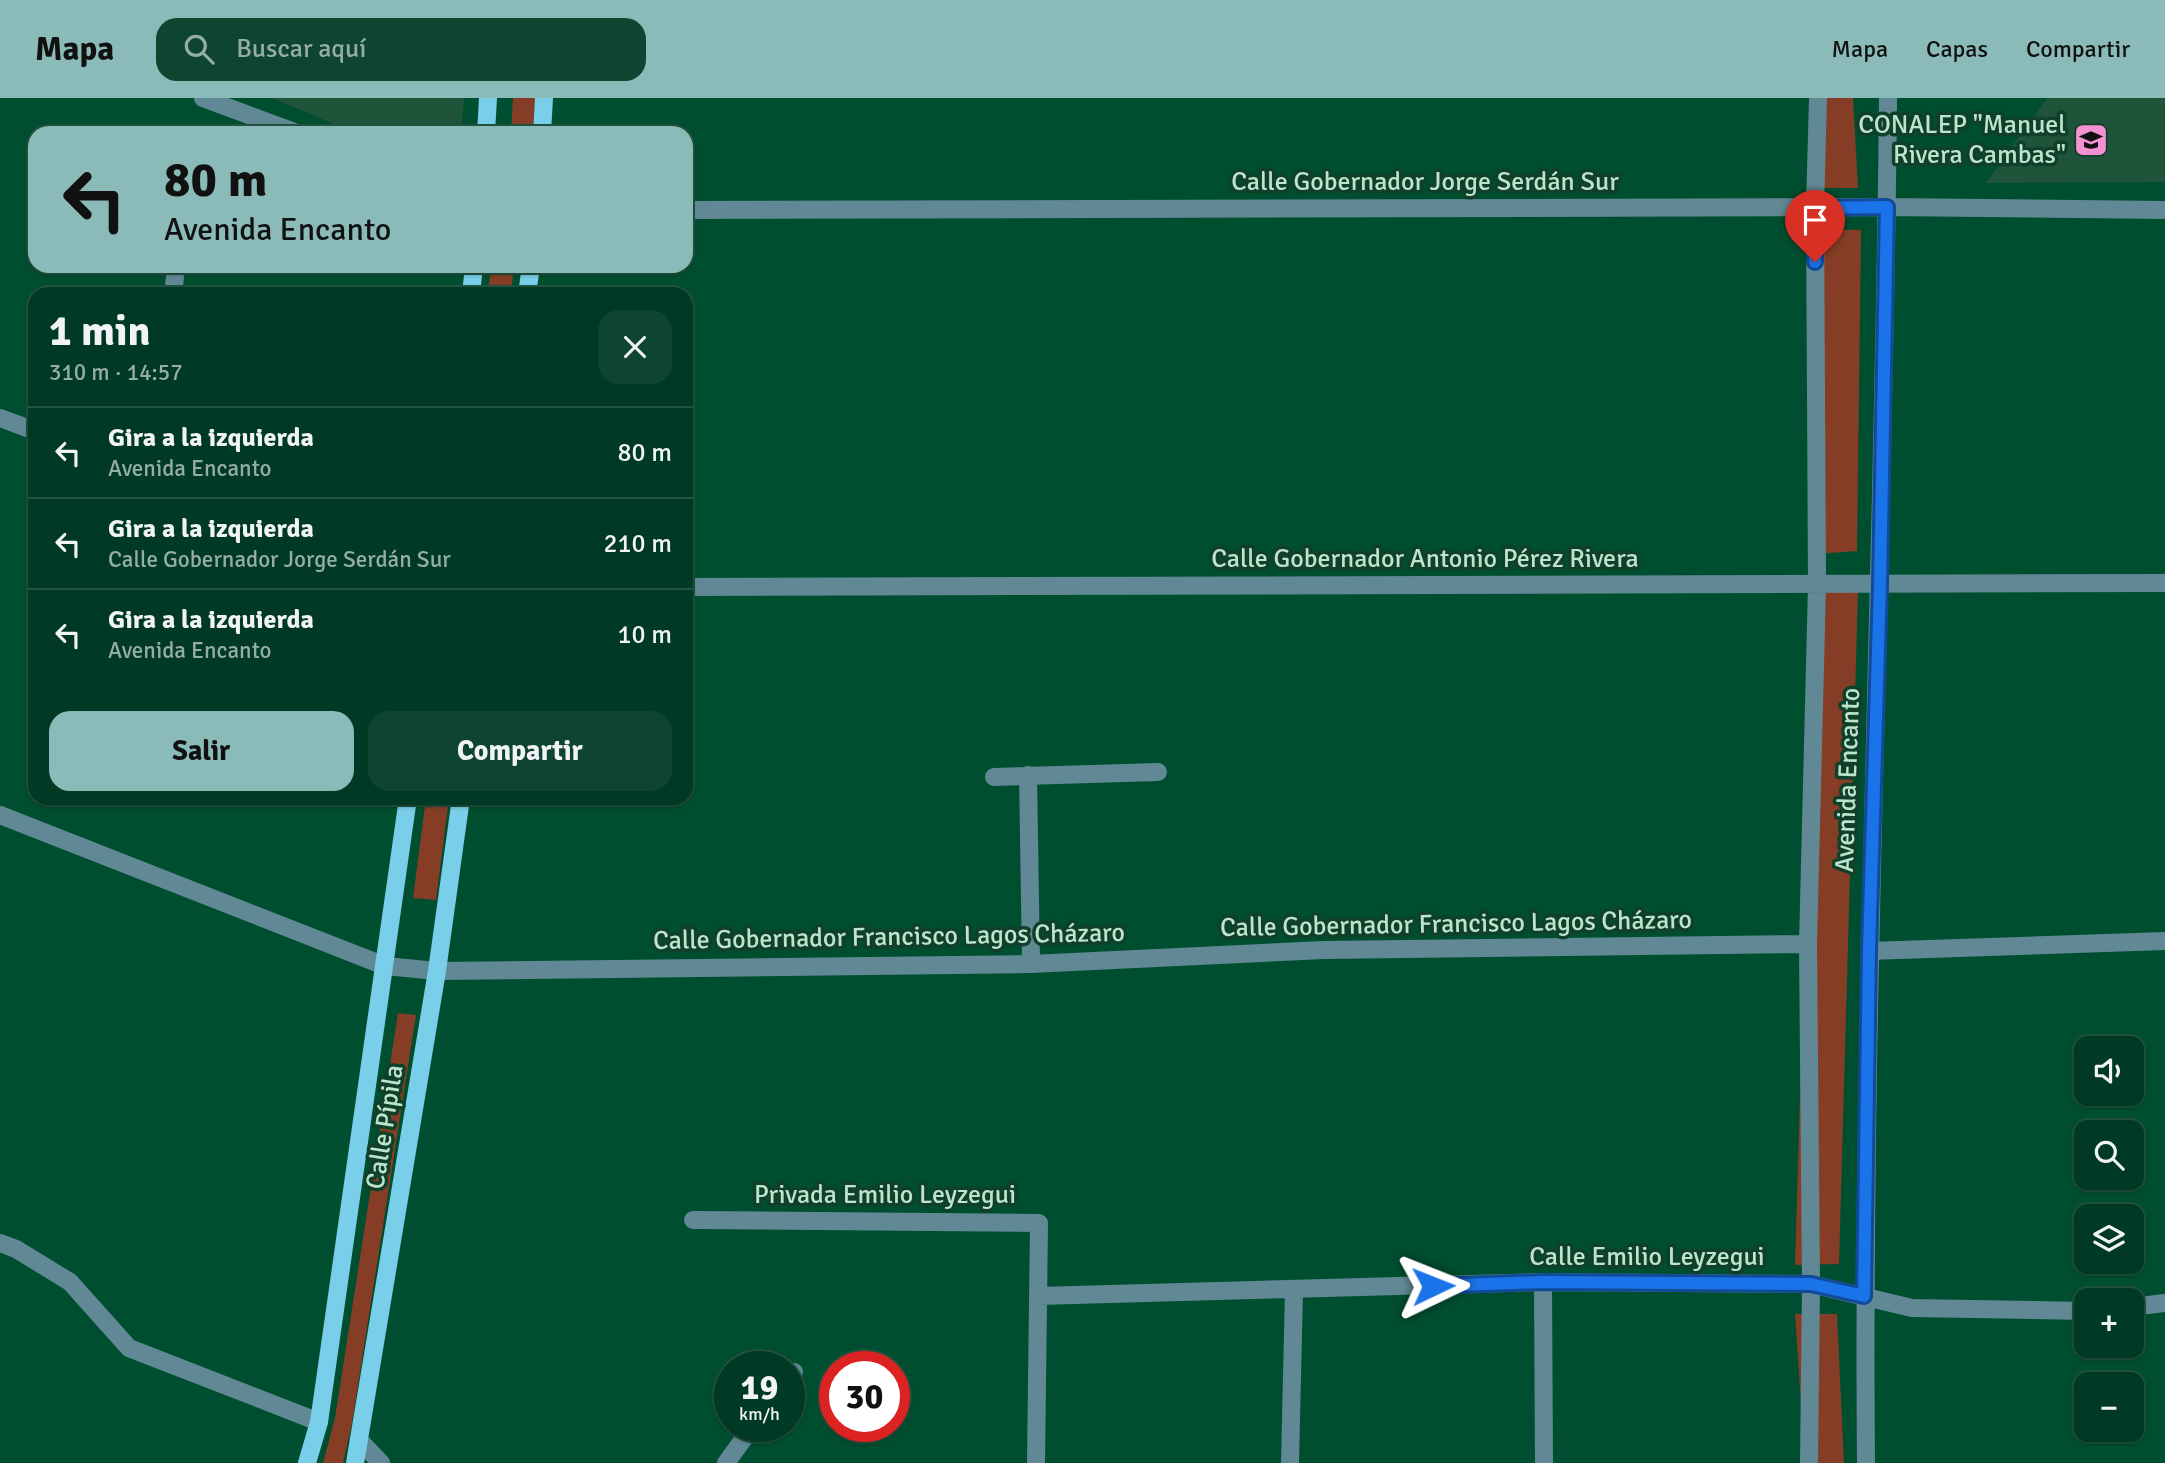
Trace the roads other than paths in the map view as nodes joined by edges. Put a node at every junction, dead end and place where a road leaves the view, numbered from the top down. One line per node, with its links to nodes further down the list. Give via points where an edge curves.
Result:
1 (203, 98): 6 (street)
2 (488, 98): 7 (main road)
3 (544, 98): 8 (main road)
4 (1818, 98): 10 (street, Avenida Encanto)
5 (1888, 98): 9 (street, Avenida Encanto)
6 (278, 126)
7 (486, 126)
8 (542, 126)
9 (1887, 207): 10 (street, Calle Gobernador Jorge Serdán Sur); 11 (street, Calle Gobernador Jorge Serdán Sur); 16 (street, Avenida Encanto)
10 (1815, 208): 12 (street, Calle Gobernador Jorge Serdán Sur); 17 (street, Avenida Encanto)
11 (2165, 209)
12 (693, 210)
13 (0, 418): 14 (street)
14 (28, 428)
15 (2165, 583): 16 (street, Calle Gobernador Antonio Pérez Rivera)
16 (1880, 584): 17 (street, Calle Gobernador Antonio Pérez Rivera); 27 (street, Avenida Encanto)
17 (1817, 585): 18 (street, Calle Gobernador Antonio Pérez Rivera); 26 (street, Avenida Encanto)
18 (693, 587)
19 (1158, 772): 20 (street)
20 (1028, 775): 21 (street); 28 (street)
21 (994, 777)
22 (407, 805): 29 (main road, Calle Pípila)
23 (460, 805): 30 (main road, Calle Pípila)
24 (0, 814): 29 (street, Calle Gobernador Francisco Lagos Cházaro)
25 (2165, 941): 27 (street)
26 (1808, 944): 28 (street, Calle Gobernador Francisco Lagos Cházaro, via 1324,950); 34 (street, Avenida Encanto)
27 (1869, 951): 37 (street, Avenida Encanto)
28 (1031, 964): 30 (street, Calle Gobernador Francisco Lagos Cházaro)
29 (384, 966): 30 (street, Calle Gobernador Francisco Lagos Cházaro); 41 (main road, Calle Pípila)
30 (437, 971): 42 (main road, Calle Pípila)
31 (694, 1220): 36 (street, Privada Emilio Leyzegui, via 1039,1223)
32 (0, 1243): 41 (street, via 70,1282 129,1348)
33 (1543, 1282): 34 (street, Calle Emilio Leyzegui); 35 (street, Calle Emilio Leyzegui); 50 (street)
34 (1811, 1284): 37 (street, Calle Emilio Leyzegui); 51 (street, Avenida Encanto)
35 (1294, 1290): 36 (street, Calle Emilio Leyzegui); 49 (street)
36 (1038, 1296): 48 (street)
37 (1864, 1296): 40 (street, Calle Emilio Leyzegui, via 1912,1308); 52 (street, Avenida Encanto)
38 (2165, 1303): 39 (street)
39 (2144, 1306)
40 (2074, 1311)
41 (319, 1422): 44 (main road, Calle Pípila)
42 (359, 1440): 45 (main road, Calle Pípila); 46 (street)
43 (741, 1442): 47 (street)
44 (307, 1463)
45 (355, 1463)
46 (382, 1463)
47 (726, 1463)
48 (1036, 1463)
49 (1290, 1463)
50 (1544, 1463)
51 (1809, 1463)
52 (1866, 1463)

